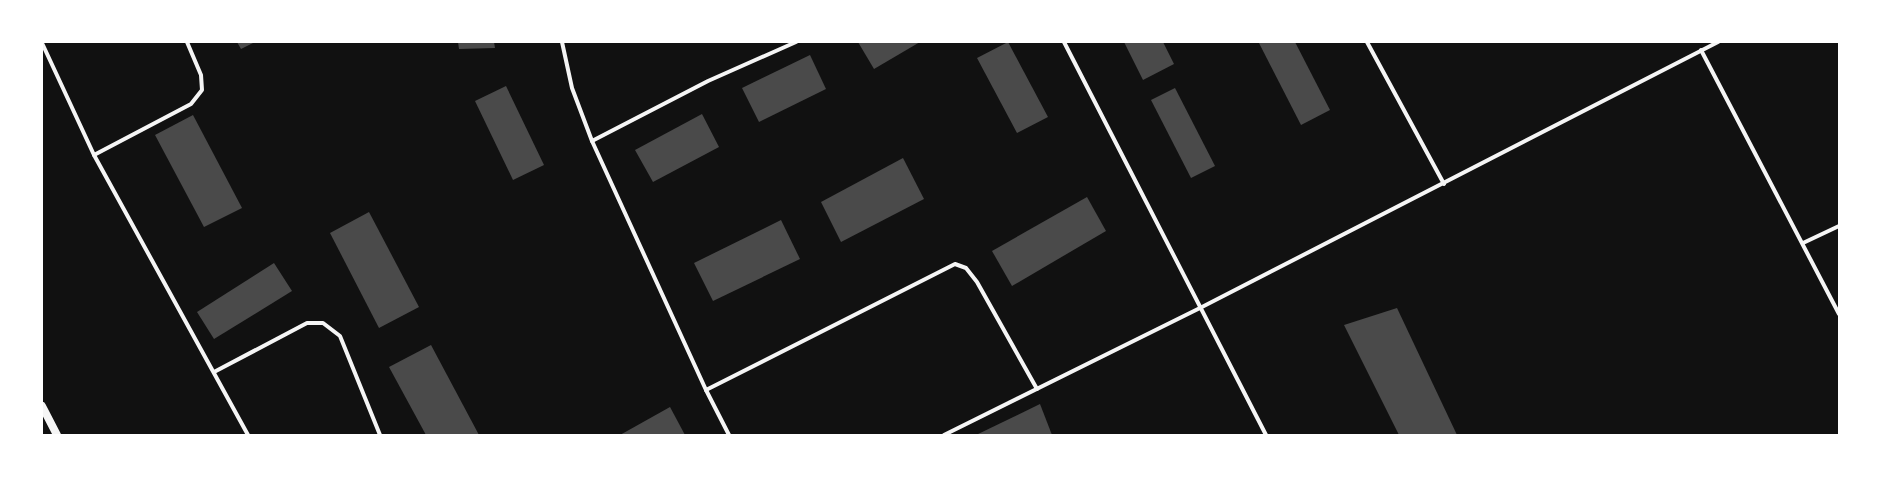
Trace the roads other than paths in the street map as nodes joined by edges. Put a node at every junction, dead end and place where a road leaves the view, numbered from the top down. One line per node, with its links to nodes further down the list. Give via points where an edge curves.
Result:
1 (187, 42): 10 (street, via 201,75 202,90 191,104)
2 (562, 42): 9 (street, via 572,88)
3 (796, 42): 9 (street, via 708,82)
4 (1064, 42): 14 (street)
5 (1367, 42): 11 (street)
6 (1718, 42): 8 (street)
7 (42, 43): 10 (street)
8 (1701, 50): 11 (street); 13 (street)
9 (592, 141): 17 (street)
10 (94, 155): 16 (street)
11 (1444, 184): 14 (street)
12 (1839, 226): 13 (street)
13 (1803, 243): 15 (street)
14 (1200, 308): 18 (street); 25 (street)
15 (1839, 314)
16 (214, 372): 21 (street); 22 (street, via 307,324 323,323 340,336)
17 (706, 390): 18 (street, via 955,264 966,268 977,282); 23 (street)
18 (1037, 390): 24 (street)
19 (42, 406): 20 (main road)
20 (57, 435)
21 (248, 435)
22 (380, 435)
23 (729, 435)
24 (944, 435)
25 (1266, 435)

